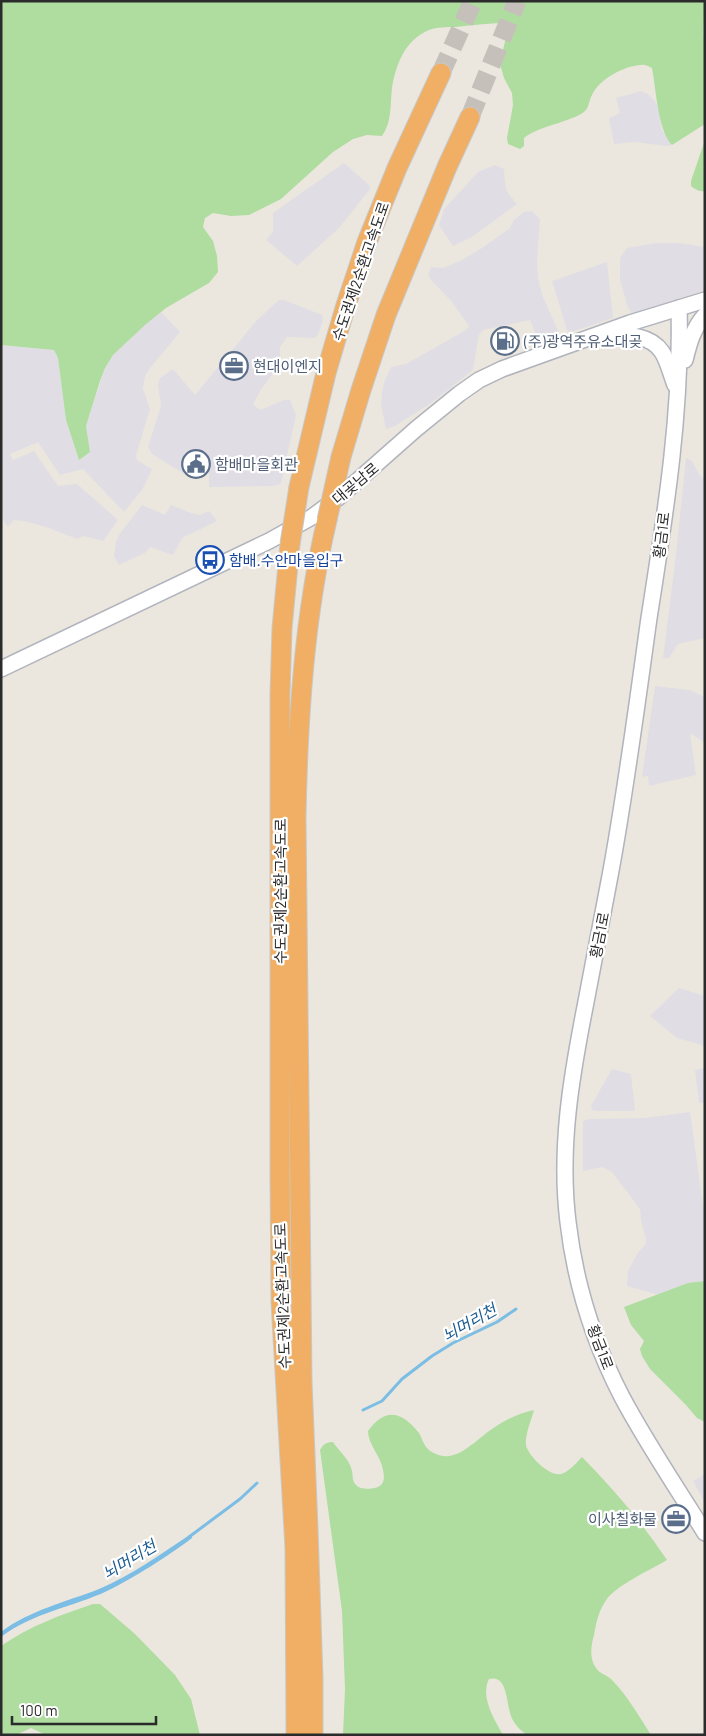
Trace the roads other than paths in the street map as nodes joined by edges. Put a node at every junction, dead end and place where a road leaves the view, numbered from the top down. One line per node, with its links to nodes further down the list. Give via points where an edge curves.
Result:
1 (441, 74): 10 (highway, 수도권제2순환고속도로, bridge, via 367,242 326,373 299,487 282,628 281,1302 294,1548)
2 (470, 117): 11 (highway, 수도권제2순환고속도로, bridge, via 386,315 341,457 320,549 302,683 296,816 302,1381)
3 (705, 300): 4 (street, 대곶남로)
4 (679, 308): 6 (street, 대곶남로); 7 (street, 황금1로)
5 (705, 315): 7 (street, via 693,335)
6 (601, 334): 7 (street, via 632,335 656,346 662,352); 8 (street, 대곶남로, via 479,380 416,428 312,517 260,546)
7 (677, 391): 9 (street, 황금1로, via 660,549 623,802 569,1099 564,1171 575,1264 602,1354 622,1397)
8 (1, 669)
9 (705, 1533)
10 (296, 1735)
11 (313, 1735)

